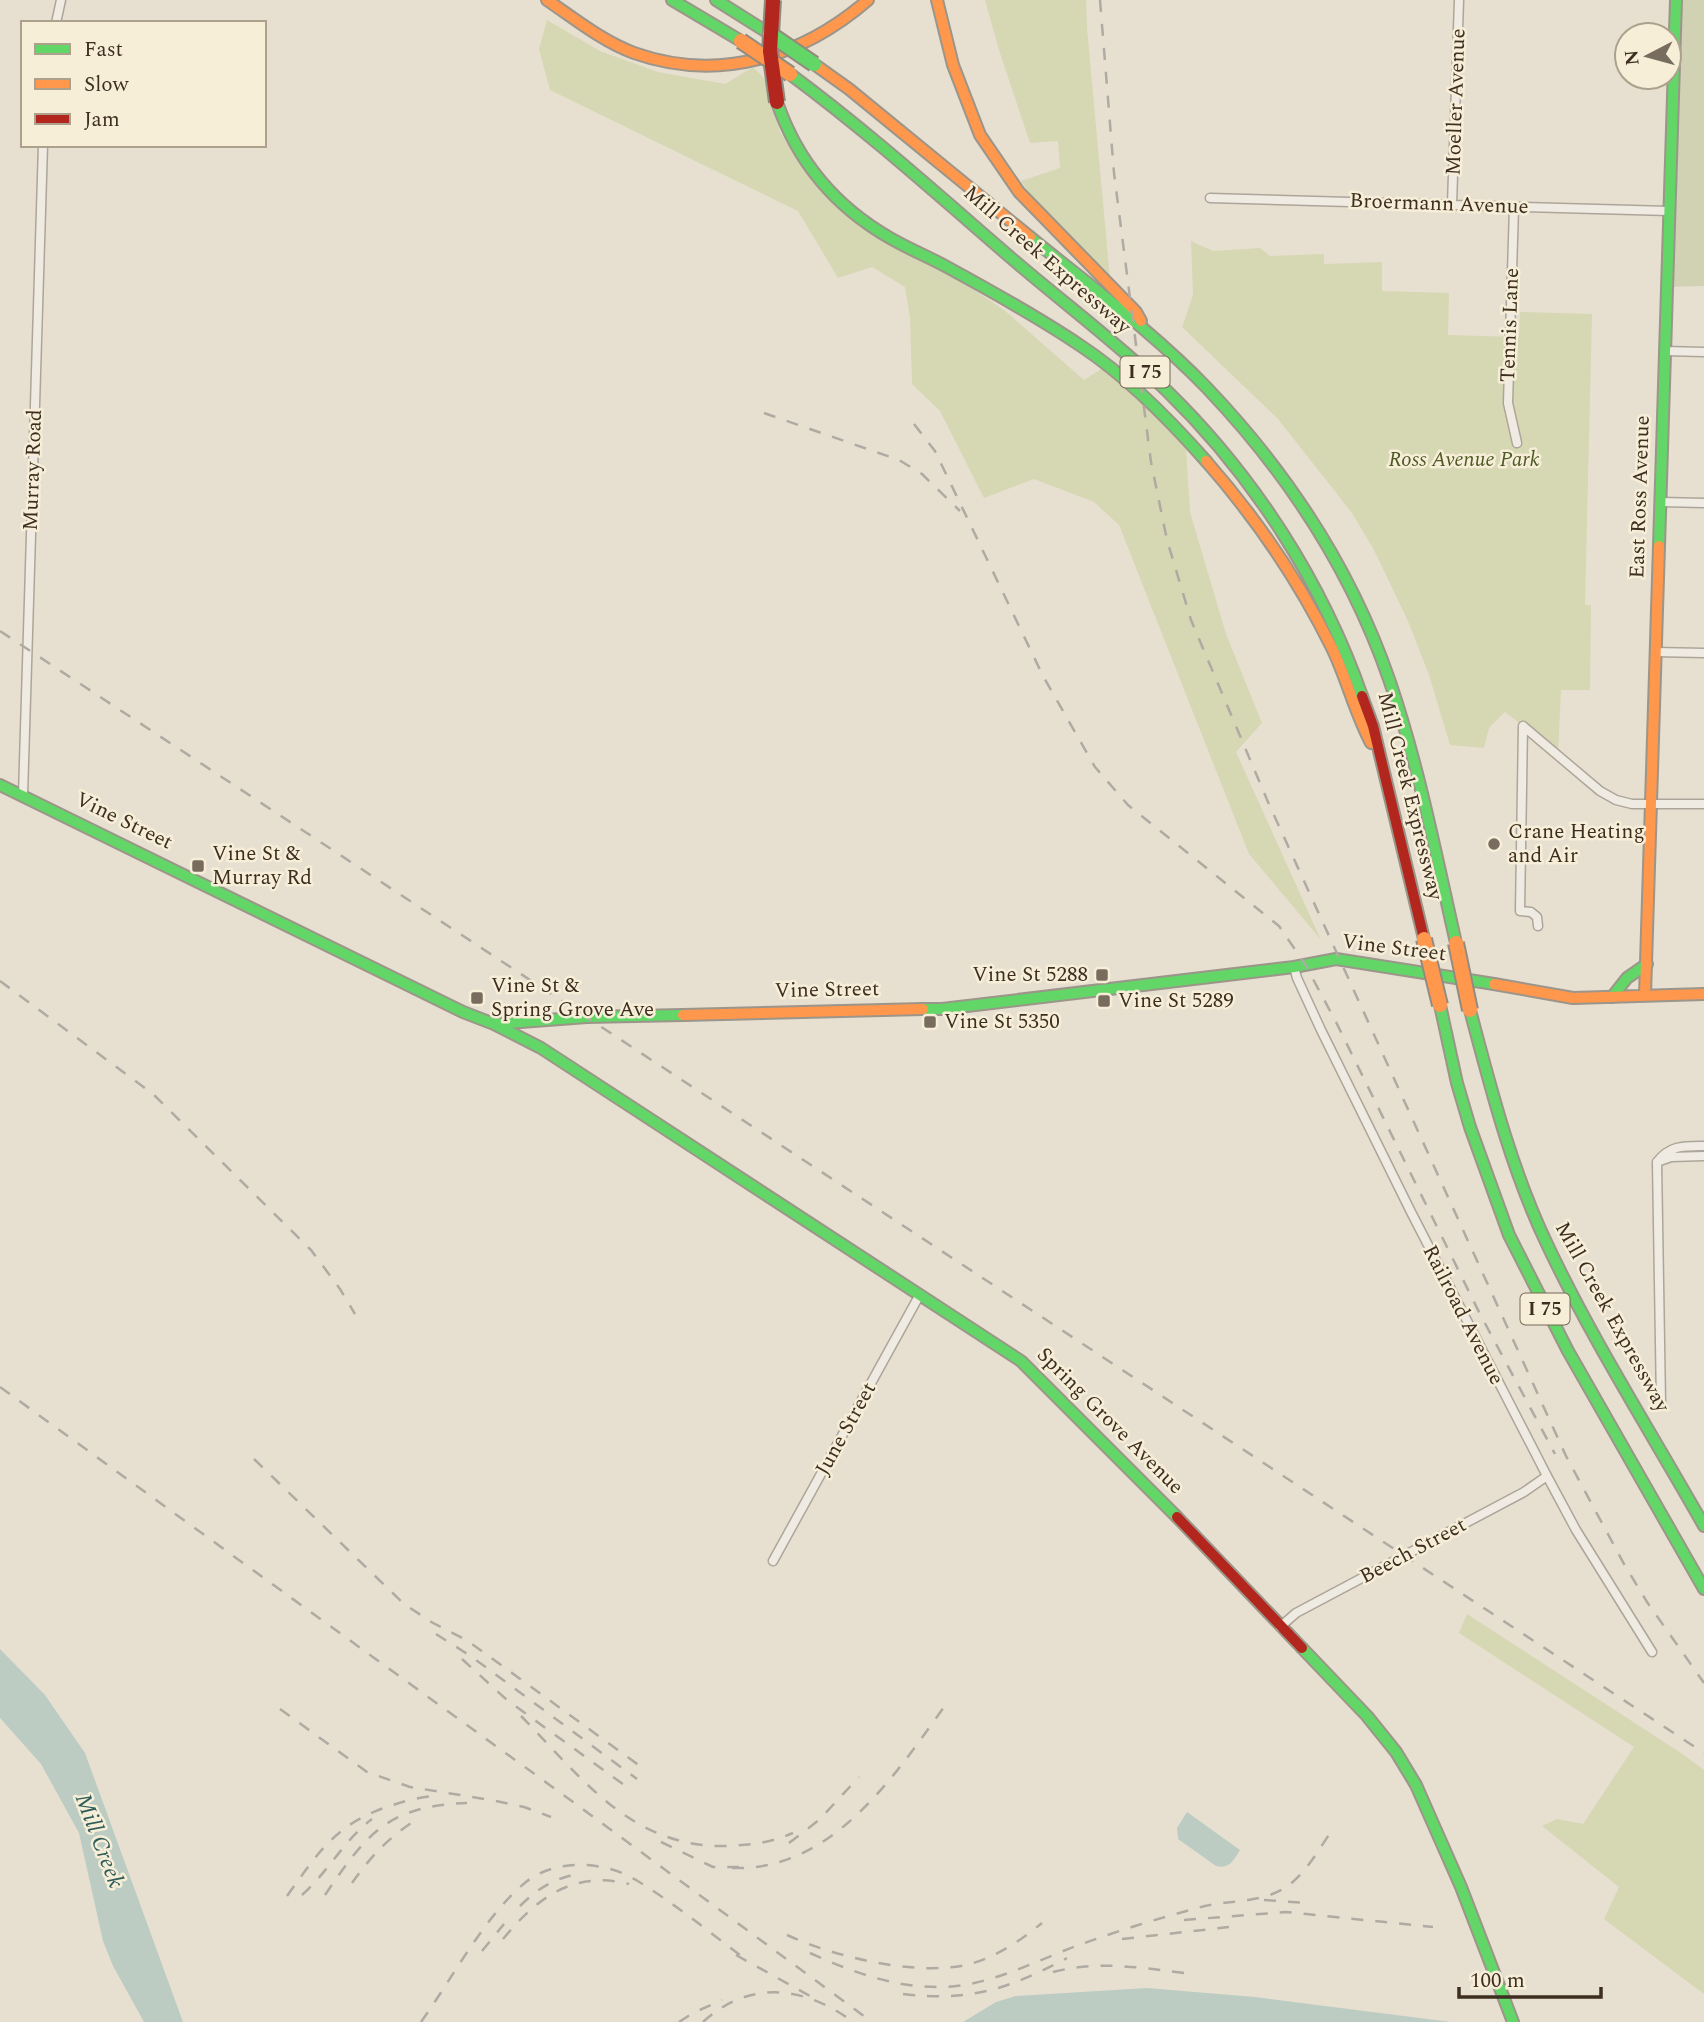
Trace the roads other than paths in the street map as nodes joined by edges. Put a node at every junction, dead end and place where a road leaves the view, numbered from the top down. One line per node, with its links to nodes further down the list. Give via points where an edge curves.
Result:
1 (61, 0): 10 (street)
2 (547, 0): 6 (main road, via 598,35 633,52 670,62 717,66 793,48 846,20)
3 (672, 0): 24 (main road, Mill Creek Expressway / I 75, bridge, via 790,74 869,134 1157,382 1219,445 1277,524 1336,628 1363,695)
4 (716, 0): 16 (main road, Mill Creek Expressway / I 75, bridge, via 859,97)
5 (774, 0): 24 (main road, bridge, via 770,69 777,102 806,166 829,193 888,237 1071,339 1124,380 1198,450 1246,507 1297,588 1334,652)
6 (868, 0)
7 (937, 0): 16 (main road, via 953,65 981,135 1019,192 1136,312)
8 (1459, 0): 13 (street, Moeller Avenue)
9 (1676, 0): 15 (main road, East Ross Avenue)
10 (56, 21)
11 (43, 147): 26 (street, Murray Road)
12 (1210, 198): 13 (street, Broermann Avenue)
13 (1452, 204): 14 (street, Broermann Avenue)
14 (1514, 207): 15 (street, Broermann Avenue); 19 (street, Tennis Lane, via 1508,403)
15 (1669, 211): 17 (main road, East Ross Avenue)
16 (1146, 332): 42 (main road, Mill Creek Expressway / I 75, bridge, via 1253,440 1298,501 1357,602 1408,735 1470,1010 1500,1126 1528,1201 1569,1289)
17 (1665, 351): 18 (street); 20 (main road, East Ross Avenue)
18 (1704, 352)
19 (1517, 443)
20 (1661, 502): 21 (street); 22 (main road, East Ross Avenue)
21 (1704, 503)
22 (1655, 652): 23 (street); 27 (main road, East Ross Avenue)
23 (1704, 653)
24 (1381, 762): 44 (main road, Mill Creek Expressway / I 75, bridge, via 1457,1083 1509,1235 1568,1351)
25 (0, 785): 26 (main road, Vine Street)
26 (23, 796): 35 (main road, Vine Street)
27 (1652, 803): 28 (street); 29 (street, via 1623,803 1600,791 1523,726 1520,911 1531,912); 30 (main road, East Ross Avenue)
28 (1704, 804)
29 (1538, 926)
30 (1647, 964): 33 (main road, East Ross Avenue); 34 (main road, via 1627,978)
31 (1294, 967): 34 (main road, Vine Street, via 1336,959 1552,995); 35 (main road, Vine Street, via 942,1009 587,1017); 41 (street, Railroad Avenue, via 1393,1175)
32 (1704, 994): 33 (main road, Vine Street)
33 (1645, 995): 34 (main road, Vine Street)
34 (1612, 998)
35 (494, 1024): 39 (main road, Spring Grove Avenue, via 591,1080)
36 (1704, 1146): 38 (street, via 1676,1147)
37 (1704, 1156): 38 (street)
38 (1657, 1162): 40 (street)
39 (919, 1296): 43 (street, June Street); 45 (main road, Spring Grove Avenue, via 1039,1377)
40 (1661, 1404)
41 (1547, 1476): 45 (street, Beech Street, via 1296,1612); 46 (street, Railroad Avenue)
42 (1704, 1526)
43 (773, 1561)
44 (1704, 1589)
45 (1280, 1627): 47 (main road, Spring Grove Avenue, via 1396,1752 1461,1887)
46 (1652, 1652)
47 (1510, 2015)

